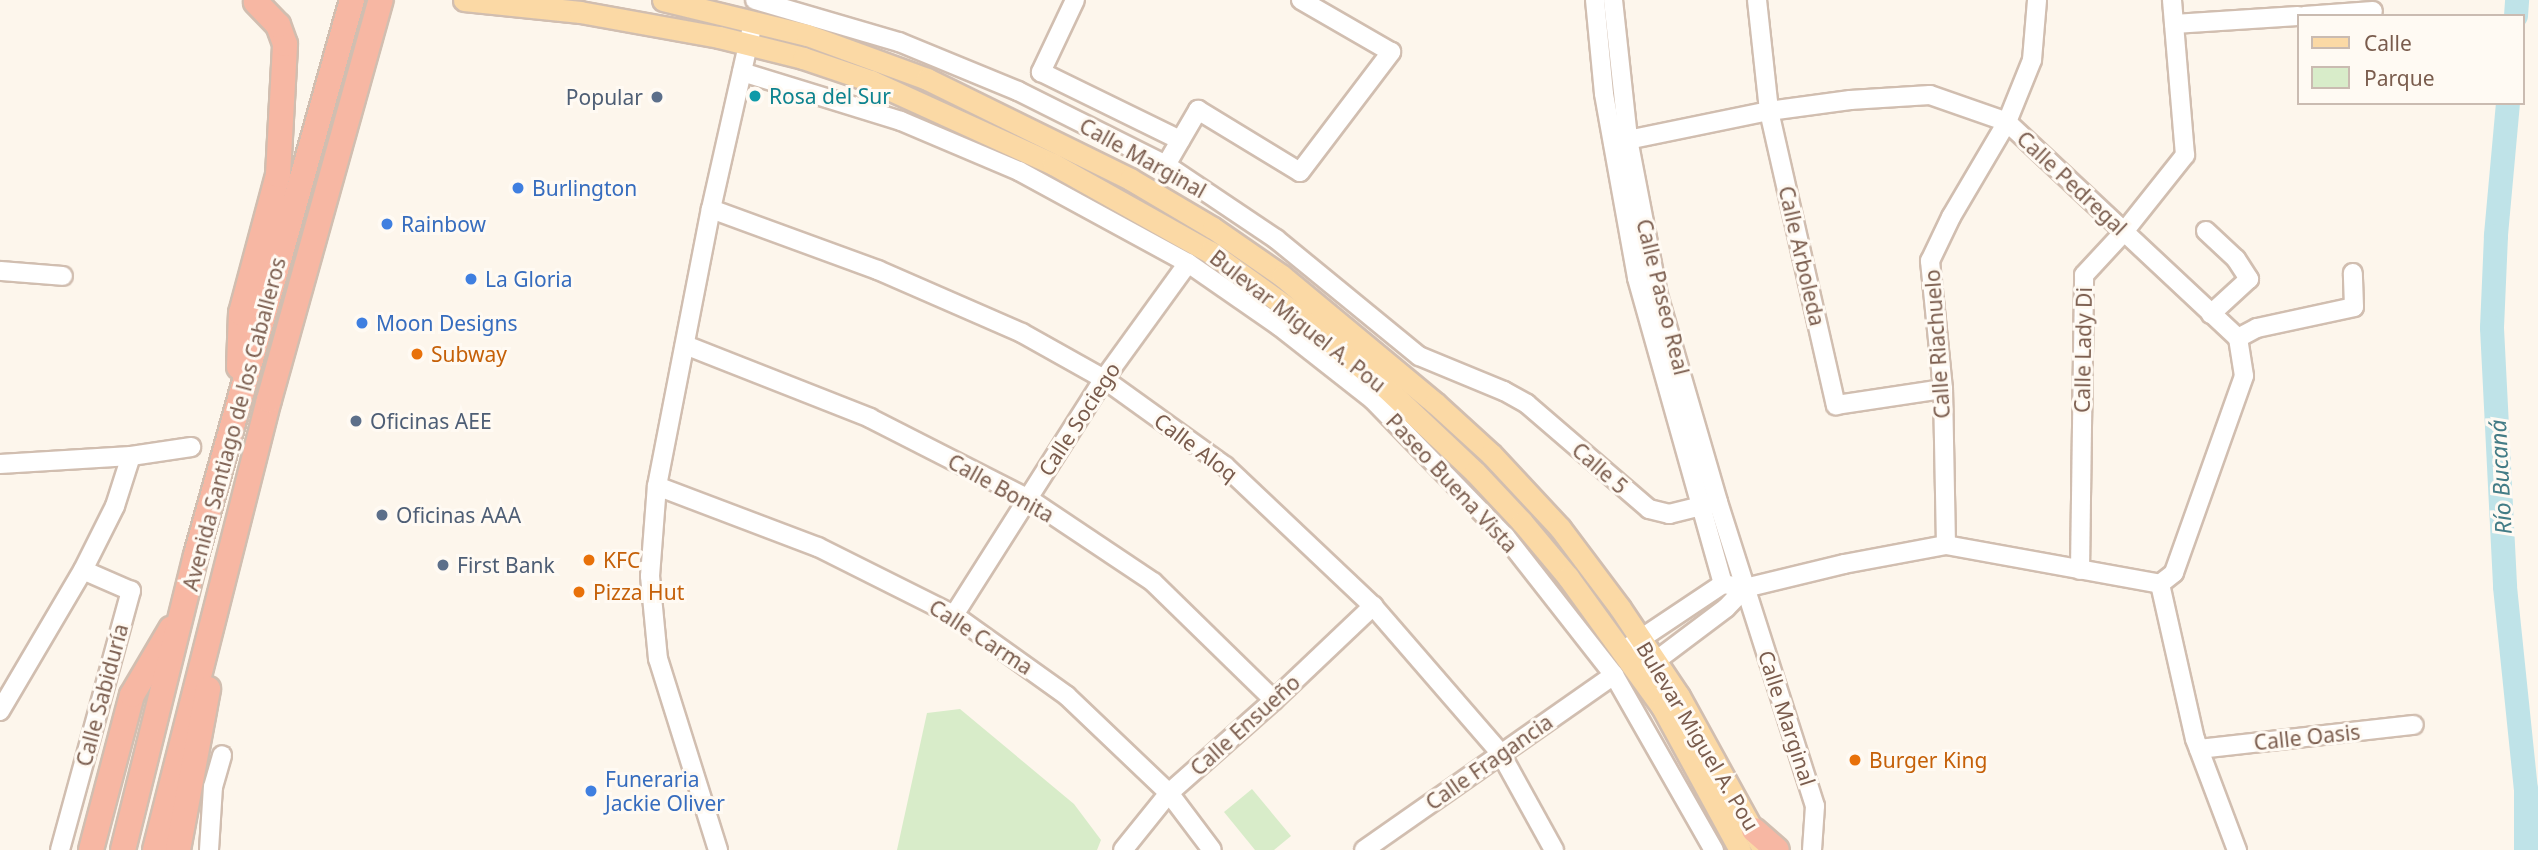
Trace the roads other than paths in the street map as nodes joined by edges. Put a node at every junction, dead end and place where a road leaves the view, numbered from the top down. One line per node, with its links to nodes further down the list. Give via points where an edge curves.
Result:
1 (352, 0): 38 (highway, Avenida Santiago de los Caballeros)
2 (381, 0): 68 (highway, Avenida Santiago de los Caballeros, via 214,611)
3 (464, 0): 18 (main road, Bulevar Miguel A. Pou, via 580,12)
4 (663, 0): 13 (main road, Bulevar Miguel A. Pou)
5 (1075, 0): 22 (street, via 1041,72)
6 (1301, 0): 22 (street, via 1391,52 1300,172 1198,110)
7 (1595, 0): 23 (street, Calle Paseo Real, via 1604,94)
8 (1614, 0): 23 (street, Calle Paseo Real)
9 (1757, 0): 20 (street, Calle Arboleda)
10 (2037, 0): 21 (street, Calle Riachuelo, via 2032,60)
11 (2172, 0): 17 (street, Calle Lady Di)
12 (256, 2): 38 (highway, via 278,25 285,44 278,175 241,313)
13 (755, 5): 18 (street); 24 (street, Calle Marginal, via 899,42 1017,91); 54 (main road, Bulevar Miguel A. Pou, via 967,97 1130,179 1282,276 1368,344 1491,454 1560,528)
14 (2373, 11): 15 (street)
15 (2332, 14)
16 (2296, 16): 17 (street)
17 (2174, 24): 27 (street, Calle Lady Di, via 2185,155)
18 (749, 44): 19 (street); 55 (main road, Bulevar Miguel A. Pou, via 871,81 1054,164 1183,235 1236,270 1355,361 1475,472 1568,577)
19 (742, 72): 25 (street); 28 (street, Paseo Buena Vista, via 901,121 1019,171)
20 (1769, 111): 21 (street, Calle Pedregal, via 1930,94); 23 (street, Calle Pedregal); 37 (street, Calle Arboleda, via 1836,405)
21 (2007, 122): 27 (street, Calle Pedregal); 37 (street, Calle Riachuelo, via 1930,261)
22 (1180, 140): 24 (street)
23 (1620, 141): 44 (street, Calle Paseo Real, via 1637,278)
24 (1166, 165): 36 (street, Calle Marginal, via 1276,239 1419,356)
25 (711, 209): 34 (street); 35 (street, Calle Aloq, via 878,270 1022,333)
26 (2206, 231): 32 (street, via 2236,259 2249,279)
27 (2123, 233): 32 (street, Calle Pedregal); 47 (street, Calle Lady Di, via 2084,275)
28 (1188, 263): 35 (street, Calle Sociego); 57 (street, Paseo Buena Vista, via 1279,326 1373,400 1505,536)
29 (0, 271): 31 (street)
30 (2353, 273): 33 (street, via 2354,307 2257,328)
31 (63, 276)
32 (2211, 313): 33 (street, Calle Pedregal)
33 (2238, 338): 49 (street, via 2244,376 2174,573)
34 (685, 345): 42 (street); 43 (street, Calle Bonita, via 870,418)
35 (1104, 379): 43 (street, Calle Sociego); 52 (street, Calle Aloq, via 1225,466)
36 (1493, 387): 44 (street, Calle 5, via 1527,404 1649,509 1669,514)
37 (1943, 389): 45 (street, Calle Riachuelo)
38 (237, 410): 51 (highway, Avenida Santiago de los Caballeros)
39 (191, 446): 40 (street)
40 (131, 456): 41 (street); 46 (street, via 115,506)
41 (0, 464)
42 (657, 486): 53 (street, Calle Carma, via 818,547); 72 (street, via 650,576 655,641)
43 (1029, 499): 53 (street, Calle Sociego); 58 (street, Calle Bonita, via 1153,582)
44 (1710, 504): 48 (street, Calle Paseo Real); 50 (street, Calle Paseo Real)
45 (1946, 545): 47 (street); 50 (street)
46 (83, 570): 59 (street); 69 (street, Calle Sabiduría, via 131,591)
47 (2080, 570): 49 (street)
48 (1723, 584): 50 (street); 54 (street)
49 (2160, 584): 61 (street)
50 (1745, 588): 56 (street, via 1726,608); 78 (street, Calle Marginal, via 1815,806)
51 (185, 605): 65 (highway, via 132,695); 70 (highway, Avenida Santiago de los Caballeros)
52 (1373, 606): 58 (street, Calle Ensueño); 62 (street, Calle Aloq)
53 (954, 615): 64 (street, Calle Carma, via 1067,696)
54 (1641, 639): 55 (street); 56 (main road, Bulevar Miguel A. Pou)
55 (1622, 652): 56 (main road, Bulevar Miguel A. Pou)
56 (1647, 667): 66 (main road, Bulevar Miguel A. Pou, via 1718,762)
57 (1614, 675): 62 (street, Calle Fragancia); 76 (street, Paseo Buena Vista)
58 (1274, 700): 64 (street, Calle Ensueño)
59 (0, 711)
60 (2414, 725): 61 (street, Calle Oasis)
61 (2199, 749): 79 (street)
62 (1501, 754): 67 (street, Calle Fragancia); 75 (street, Calle Aloq)
63 (222, 755): 71 (street, via 213,787)
64 (1168, 793): 73 (street, Calle Ensueño); 74 (street, Calle Carma)
65 (93, 840)
66 (1753, 843): 77 (highway)
67 (1375, 847)
68 (170, 849)
69 (60, 850)
70 (124, 850)
71 (208, 850)
72 (718, 850)
73 (1123, 850)
74 (1212, 850)
75 (1553, 850)
76 (1714, 850)
77 (1777, 850)
78 (1812, 850)
79 (2237, 850)

